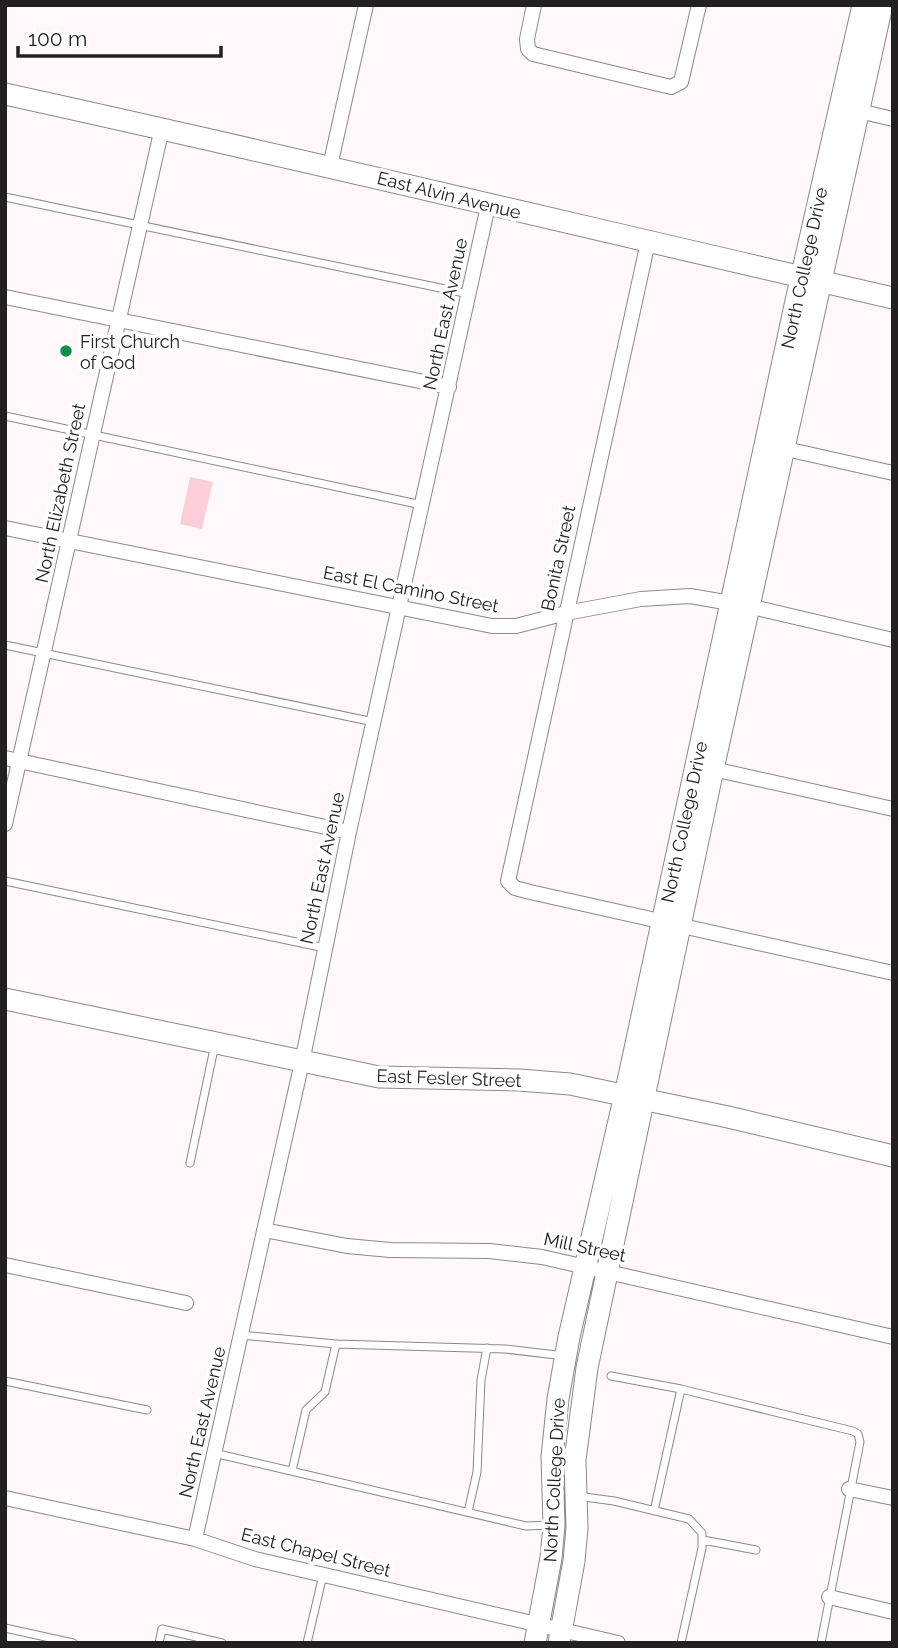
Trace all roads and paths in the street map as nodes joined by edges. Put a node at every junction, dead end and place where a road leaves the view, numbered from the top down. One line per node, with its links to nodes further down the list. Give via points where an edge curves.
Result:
1 (534, 5): 2 (street, via 527,39 533,54 671,88 678,85)
2 (699, 5)
3 (863, 5): 7 (street, North College Drive)
4 (882, 5): 7 (street, North College Drive)
5 (362, 6): 10 (street)
6 (5, 94): 9 (street, East Alvin Avenue)
7 (849, 108): 8 (street); 15 (street, North College Drive)
8 (893, 119)
9 (162, 128): 10 (street, East Alvin Avenue); 13 (street, North Elizabeth Street)
10 (330, 166): 12 (street, East Alvin Avenue)
11 (5, 197): 13 (lane)
12 (488, 206): 14 (street, East Alvin Avenue); 16 (street, North East Avenue)
13 (139, 225): 16 (lane); 19 (street, North Elizabeth Street)
14 (648, 242): 15 (street, East Alvin Avenue); 30 (street, Bonita Street)
15 (811, 279): 18 (street, East Alvin Avenue); 23 (street, North College Drive)
16 (469, 294): 20 (street, North East Avenue)
17 (5, 297): 19 (street)
18 (893, 298)
19 (117, 320): 20 (street); 22 (street, North Elizabeth Street)
20 (449, 387): 25 (street, North East Avenue)
21 (5, 416): 22 (lane)
22 (92, 435): 25 (lane); 27 (street, North Elizabeth Street)
23 (774, 446): 24 (street); 28 (street, North College Drive)
24 (893, 473)
25 (423, 505): 29 (street, North East Avenue)
26 (5, 528): 27 (street, East El Camino Street)
27 (69, 541): 29 (street, East El Camino Street); 33 (street, North Elizabeth Street)
28 (740, 604): 30 (street, East El Camino Street, via 690,596 641,599); 31 (street, East El Camino Street); 36 (street, North College Drive)
29 (400, 608): 30 (street, East El Camino Street, via 492,626 516,626); 34 (street, North East Avenue)
30 (566, 613): 41 (street, Bonita Street, via 508,881 530,892)
31 (893, 640)
32 (5, 645): 33 (lane)
33 (44, 653): 34 (lane); 35 (street, North Elizabeth Street)
34 (374, 722): 39 (street, North East Avenue)
35 (12, 760): 38 (street, North Elizabeth Street); 39 (street)
36 (704, 767): 37 (street); 41 (street, North College Drive)
37 (893, 809)
38 (5, 824)
39 (349, 832): 42 (street, North East Avenue)
40 (5, 881): 42 (lane)
41 (671, 922): 43 (street); 47 (street, North College Drive)
42 (325, 948): 46 (street, North East Avenue)
43 (893, 973)
44 (5, 999): 45 (street, East Fesler Street)
45 (215, 1043): 46 (street, East Fesler Street); 49 (lane)
46 (302, 1062): 47 (street, East Fesler Street, via 379,1077 519,1080); 50 (street, North East Avenue)
47 (635, 1097): 48 (street, East Fesler Street); 52 (street, North College Drive)
48 (893, 1156)
49 (190, 1163)
50 (264, 1230): 52 (street, Mill Street, via 358,1247 489,1251); 54 (street, North East Avenue)
51 (5, 1265): 53 (street)
52 (597, 1268): 55 (street, Mill Street); 58 (street, North College Drive); 66 (street, North College Drive, via 578,1429)
53 (186, 1303)
54 (241, 1335): 56 (lane); 63 (street, North East Avenue)
55 (893, 1337)
56 (336, 1344): 57 (lane); 64 (lane, via 325,1392 306,1410)
57 (487, 1348): 58 (lane); 70 (lane, via 477,1472)
58 (566, 1356): 71 (street, North College Drive, via 552,1457)
59 (611, 1376): 61 (lane)
60 (5, 1381): 62 (lane)
61 (681, 1389): 65 (lane, via 853,1431 860,1443); 69 (lane)
62 (147, 1410)
63 (214, 1453): 64 (lane); 72 (street, North East Avenue)
64 (292, 1471): 70 (lane)
65 (849, 1489): 68 (street); 76 (lane)
66 (576, 1496): 69 (lane); 80 (street, North College Drive, via 575,1561)
67 (5, 1498): 72 (street, East Chapel Street)
68 (893, 1498)
69 (654, 1511): 73 (lane, via 689,1519)
70 (468, 1512): 71 (lane, via 526,1525)
71 (554, 1525): 79 (street, North College Drive)
72 (195, 1539): 75 (street, East Chapel Street)
73 (703, 1540): 74 (lane); 86 (lane)
74 (756, 1550)
75 (323, 1575): 79 (street, East Chapel Street); 84 (lane)
76 (829, 1597): 77 (street); 87 (lane)
77 (893, 1612)
78 (5, 1628): 81 (lane)
79 (538, 1634): 80 (street, East Chapel Street)
80 (561, 1636): 85 (street, East Chapel Street)
81 (73, 1643)
82 (159, 1643): 83 (lane, via 162,1629)
83 (222, 1643)
84 (307, 1643)
85 (618, 1643)
86 (681, 1643)
87 (821, 1643)

